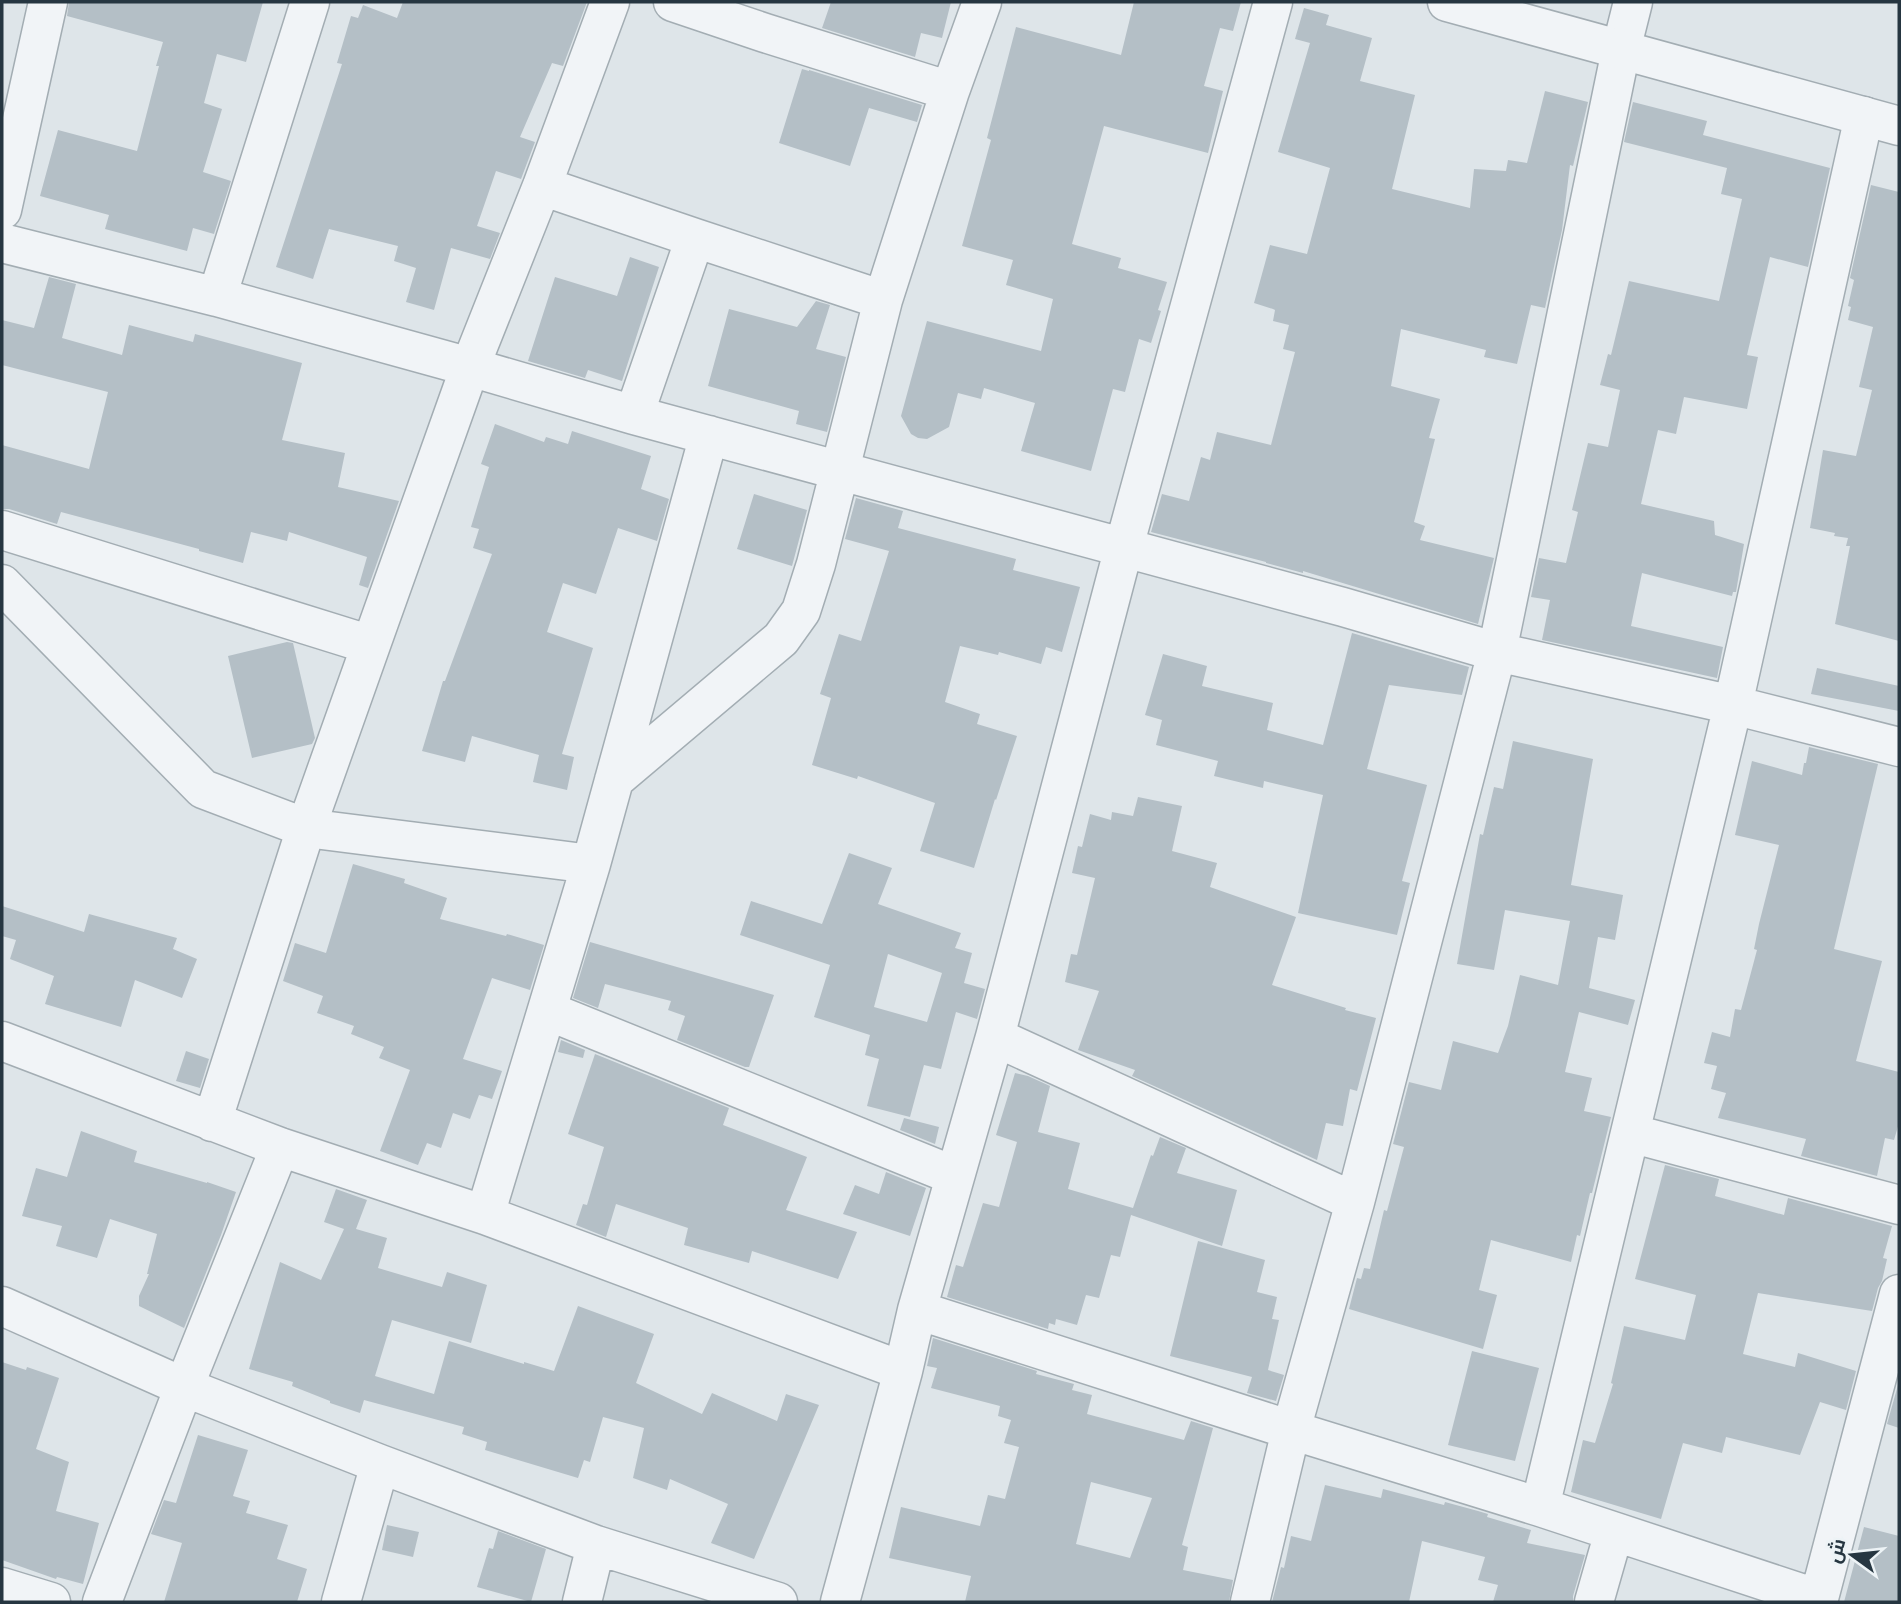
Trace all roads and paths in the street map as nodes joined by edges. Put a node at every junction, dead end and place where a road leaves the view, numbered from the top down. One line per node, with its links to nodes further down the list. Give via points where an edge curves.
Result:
1 (48, 2): 13 (street)
2 (310, 2): 16 (street)
3 (610, 2): 12 (street)
4 (673, 2): 10 (street)
5 (982, 2): 10 (street)
6 (1273, 2): 23 (street)
7 (1447, 2): 9 (street)
8 (1633, 2): 9 (street)
9 (1621, 50): 11 (street); 26 (street)
10 (950, 91): 17 (street)
11 (1882, 121): 27 (street)
12 (542, 186): 14 (street); 18 (street)
13 (2, 210)
14 (695, 238): 17 (street); 19 (street)
15 (2, 243): 16 (street)
16 (217, 297): 18 (street)
17 (883, 300): 21 (street)
18 (470, 367): 19 (street); 25 (street)
19 (634, 415): 20 (street)
20 (709, 435): 21 (street); 29 (street)
21 (839, 469): 23 (street); 29 (street, via 800,611 781,639)
22 (2, 530): 25 (street)
23 (1124, 547): 26 (street); 33 (street)
24 (2, 584): 30 (street, via 203,789)
25 (370, 645): 30 (street)
26 (1497, 652): 27 (street); 39 (street)
27 (1733, 705): 28 (street); 36 (street)
28 (1899, 747)
29 (614, 780): 31 (street)
30 (306, 828): 31 (street); 35 (street)
31 (591, 864): 32 (street)
32 (548, 1011): 38 (street); 41 (street)
33 (995, 1037): 38 (street); 39 (street)
34 (2, 1041): 35 (street)
35 (212, 1122): 37 (street)
36 (1630, 1133): 40 (street); 49 (street)
37 (280, 1147): 41 (street); 46 (street)
38 (955, 1176): 43 (street)
39 (1355, 1202): 47 (street)
40 (1899, 1205)
41 (485, 1215): 45 (street)
42 (2, 1306): 46 (street)
43 (917, 1310): 45 (street); 47 (street)
44 (1897, 1312): 53 (street)
45 (903, 1371): 59 (street)
46 (184, 1387): 48 (street); 55 (street)
47 (1291, 1430): 49 (street); 60 (street)
48 (380, 1464): 51 (street); 56 (street)
49 (1540, 1507): 50 (street)
50 (1614, 1532): 53 (street); 61 (street)
51 (596, 1545): 57 (street); 58 (street)
52 (2, 1587): 54 (street)
53 (1818, 1600)
54 (51, 1602)
55 (102, 1602)
56 (341, 1602)
57 (582, 1602)
58 (778, 1602)
59 (840, 1602)
60 (1250, 1602)
61 (1594, 1602)

